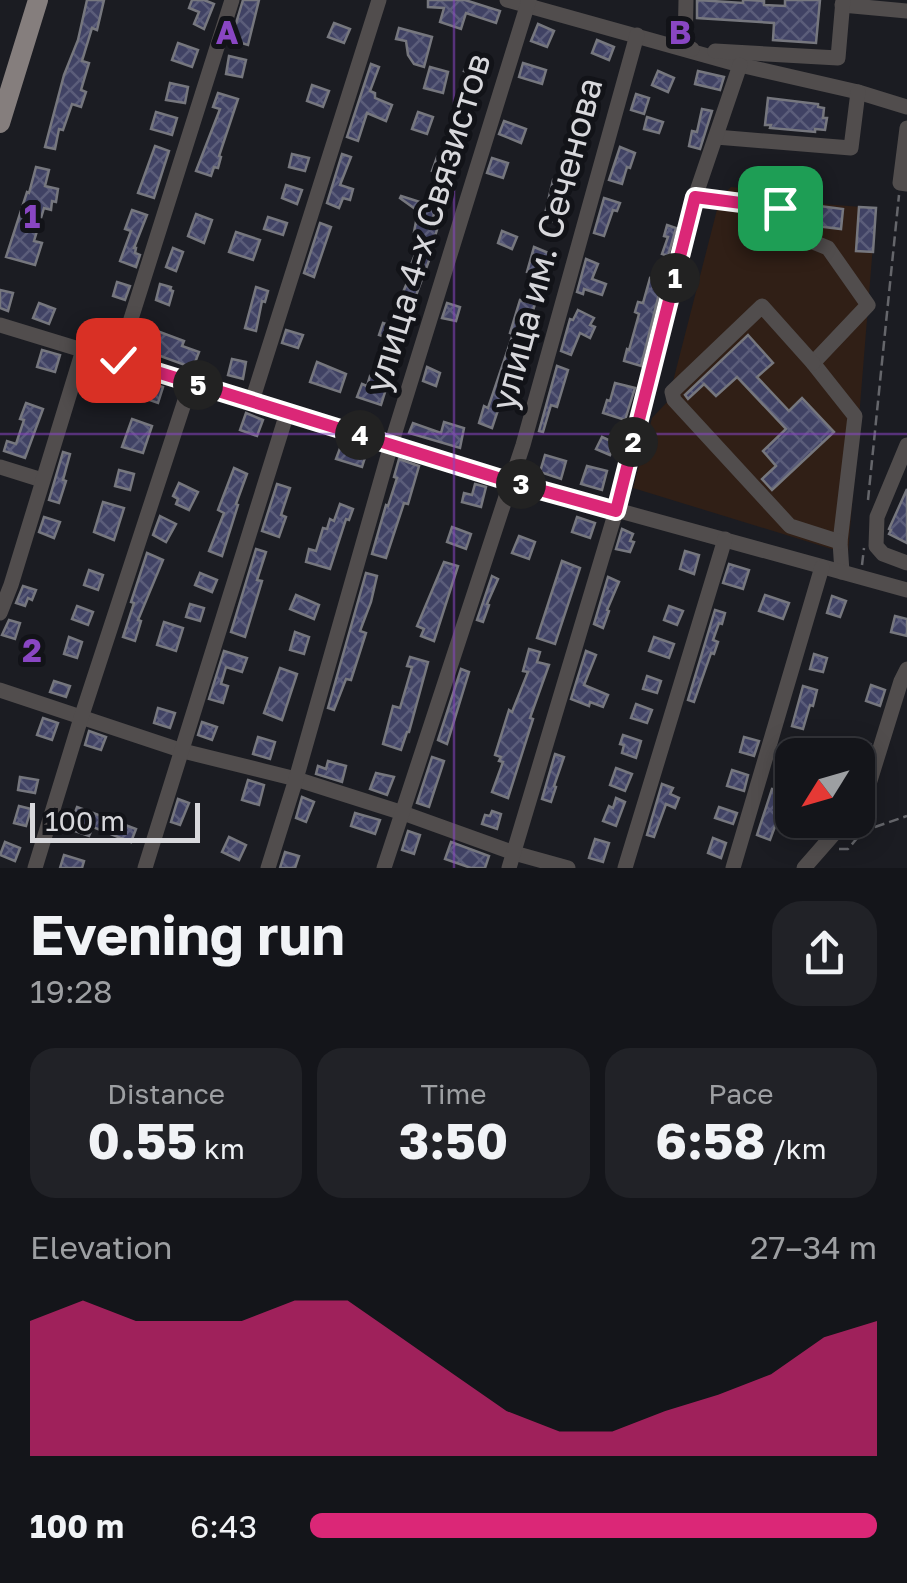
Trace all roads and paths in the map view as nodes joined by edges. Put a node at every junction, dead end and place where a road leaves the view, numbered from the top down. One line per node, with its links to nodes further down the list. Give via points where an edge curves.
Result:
1 (38, 0): 14 (main road)
2 (232, 0): 21 (street)
3 (379, 0): 24 (street)
4 (507, 0): 6 (street)
5 (686, 0): 10 (street)
6 (528, 2): 9 (street); 26 (street, улица 4-х Связистов)
7 (842, 3): 8 (street); 10 (street, via 838,58)
8 (907, 11)
9 (636, 35): 10 (street); 30 (street, улица им. Сеченова)
10 (685, 49): 11 (street)
11 (740, 65): 12 (street); 16 (street)
12 (858, 92): 13 (street); 16 (street, via 851,148)
13 (907, 107)
14 (0, 123)
15 (907, 128): 17 (street)
16 (716, 137): 18 (street)
17 (903, 184): 31 (path)
18 (695, 197): 22 (street, via 780,208 791,233 828,248 868,305); 32 (street)
19 (0, 325): 20 (street)
20 (83, 350): 21 (street); 29 (street)
21 (118, 360): 23 (street)
22 (813, 362): 35 (street, via 855,416); 35 (street, via 762,306 672,392 790,526)
23 (191, 382): 24 (street); 45 (street)
24 (252, 402): 25 (street)
25 (288, 413): 26 (street); 46 (street)
26 (390, 445): 30 (street); 48 (street, улица 4-х Связистов)
27 (907, 445): 36 (street, via 877,518 876,546)
28 (0, 468): 29 (street)
29 (42, 480): 40 (street)
30 (511, 482): 32 (street); 49 (street, улица им. Сеченова)
31 (868, 499)
32 (616, 511): 34 (street); 53 (street)
33 (865, 538): 39 (path)
34 (725, 539): 37 (street); 59 (street)
35 (841, 548): 38 (street)
36 (907, 563)
37 (822, 566): 38 (street); 60 (street)
38 (842, 572): 39 (street)
39 (861, 577): 41 (street)
40 (5, 581): 42 (street)
41 (907, 590)
42 (0, 613)
43 (907, 669): 47 (street)
44 (0, 690): 45 (street)
45 (81, 718): 46 (street); 54 (street)
46 (183, 752): 48 (street); 55 (street)
47 (875, 764)
48 (296, 779): 49 (street); 56 (street, улица 4-х Связистов)
49 (403, 813): 53 (street); 57 (street, улица им. Сеченова)
50 (907, 816): 52 (path, via 864,830 848,848)
51 (830, 838): 52 (street)
52 (820, 849): 61 (street)
53 (511, 860): 58 (street)
54 (35, 868)
55 (145, 868)
56 (268, 868)
57 (384, 868)
58 (568, 868)
59 (625, 868)
60 (733, 868)
61 (804, 868)

